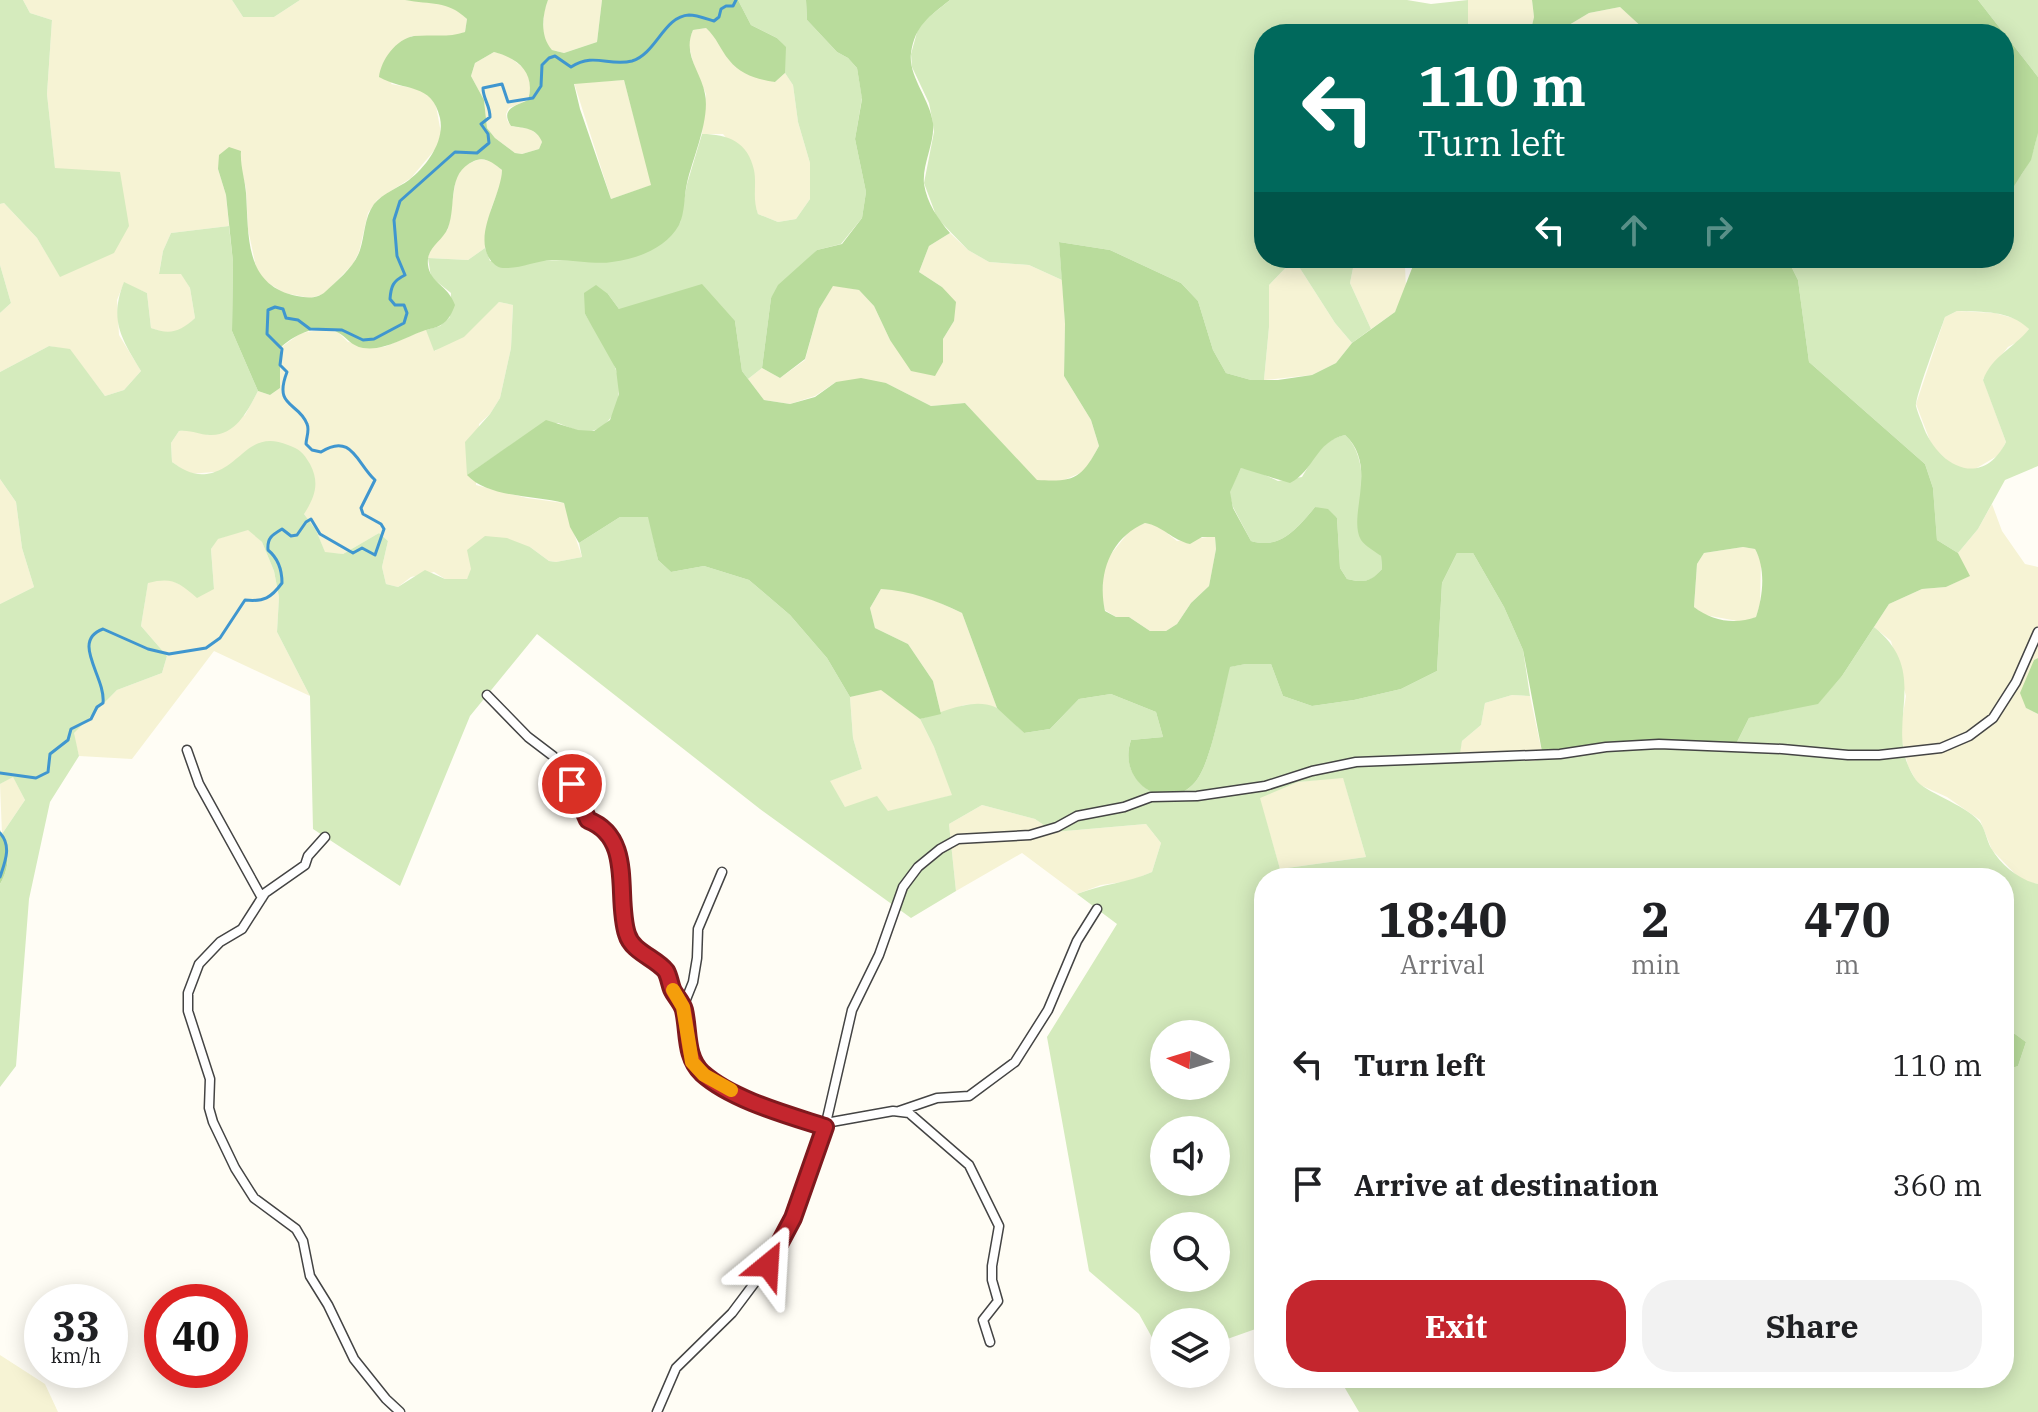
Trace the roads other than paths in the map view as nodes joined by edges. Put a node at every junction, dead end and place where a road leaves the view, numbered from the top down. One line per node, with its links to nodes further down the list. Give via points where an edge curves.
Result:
1 (2038, 632): 10 (street, via 1993,718 1941,748 1848,755 1659,744 1560,754 1356,762 1265,786 1151,797 1077,816 1030,835 958,839 918,867 903,887 852,1010)
2 (487, 695): 8 (street, via 553,756 588,820 602,825 614,842 627,938 666,972)
3 (187, 750): 6 (street, via 199,784)
4 (325, 837): 6 (street, via 305,865)
5 (722, 872): 8 (street, via 698,929 695,970)
6 (262, 898): 12 (street, via 242,929 199,964 188,993 188,1011 210,1079 209,1108 254,1198 296,1229 303,1241 310,1276 354,1359)
7 (1097, 909): 9 (street, via 1077,941 1048,1010 1015,1062 969,1096 937,1098)
8 (683, 1007): 10 (street, via 692,1062 704,1075 771,1111)
9 (898, 1112): 10 (street); 11 (street, via 909,1113 969,1165 999,1226 992,1266 998,1301 983,1320)
10 (826, 1125): 13 (street, via 793,1218 768,1265 732,1313 676,1368)
11 (990, 1342)
12 (400, 1412)
13 (657, 1412)

